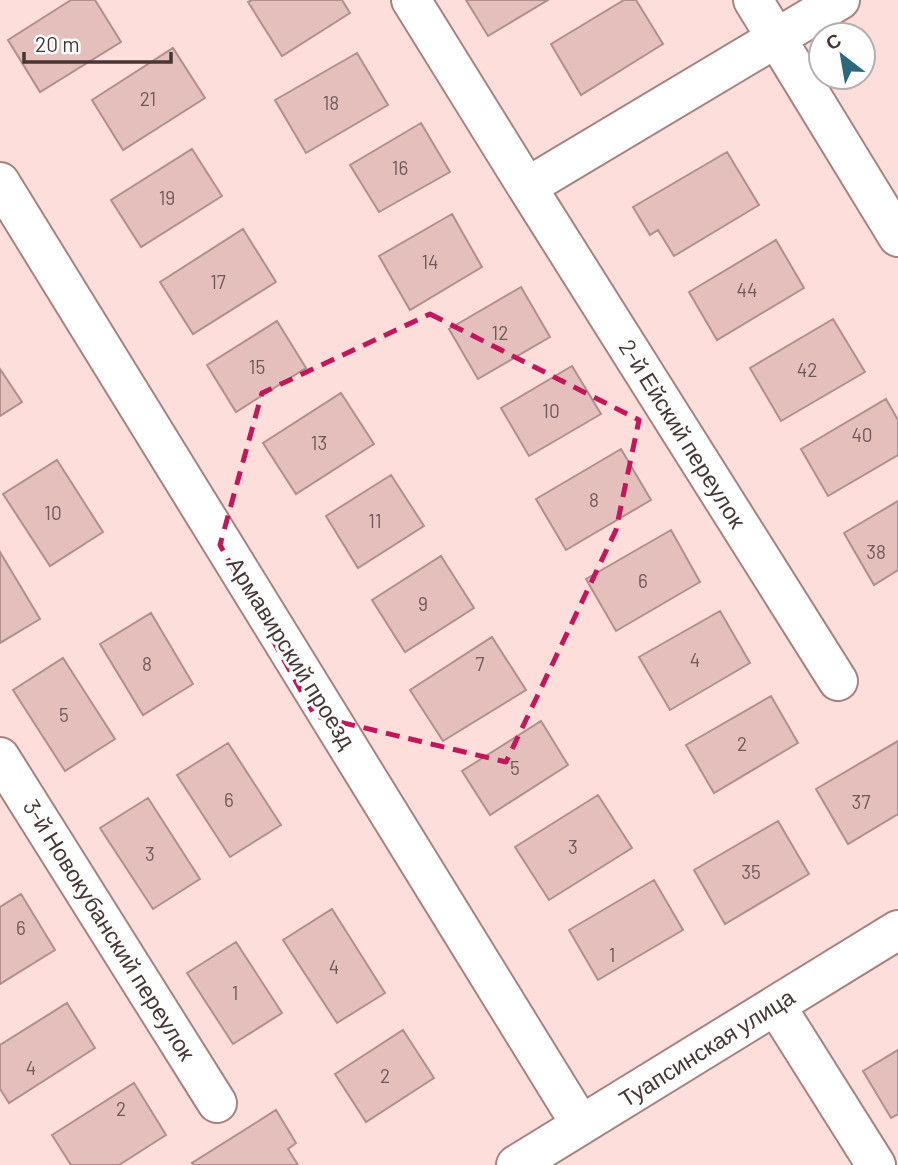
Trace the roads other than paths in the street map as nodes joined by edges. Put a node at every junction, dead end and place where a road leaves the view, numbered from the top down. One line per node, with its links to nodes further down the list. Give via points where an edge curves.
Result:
1 (411, 0): 6 (street, 2-й Ейский переулок)
2 (753, 0): 4 (street)
3 (840, 0): 4 (street)
4 (777, 39): 6 (street); 7 (street)
5 (0, 182): 13 (street, Армавирский проезд)
6 (527, 187): 8 (street, 2-й Ейский переулок)
7 (898, 237)
8 (838, 681)
9 (0, 757): 12 (street, 3-й Новокубанский переулок)
10 (898, 930): 11 (street, Туапсинская улица)
11 (776, 1006): 13 (street, Туапсинская улица); 15 (street)
12 (218, 1103)
13 (581, 1125): 14 (street, Туапсинская улица)
14 (516, 1165)
15 (876, 1165)

